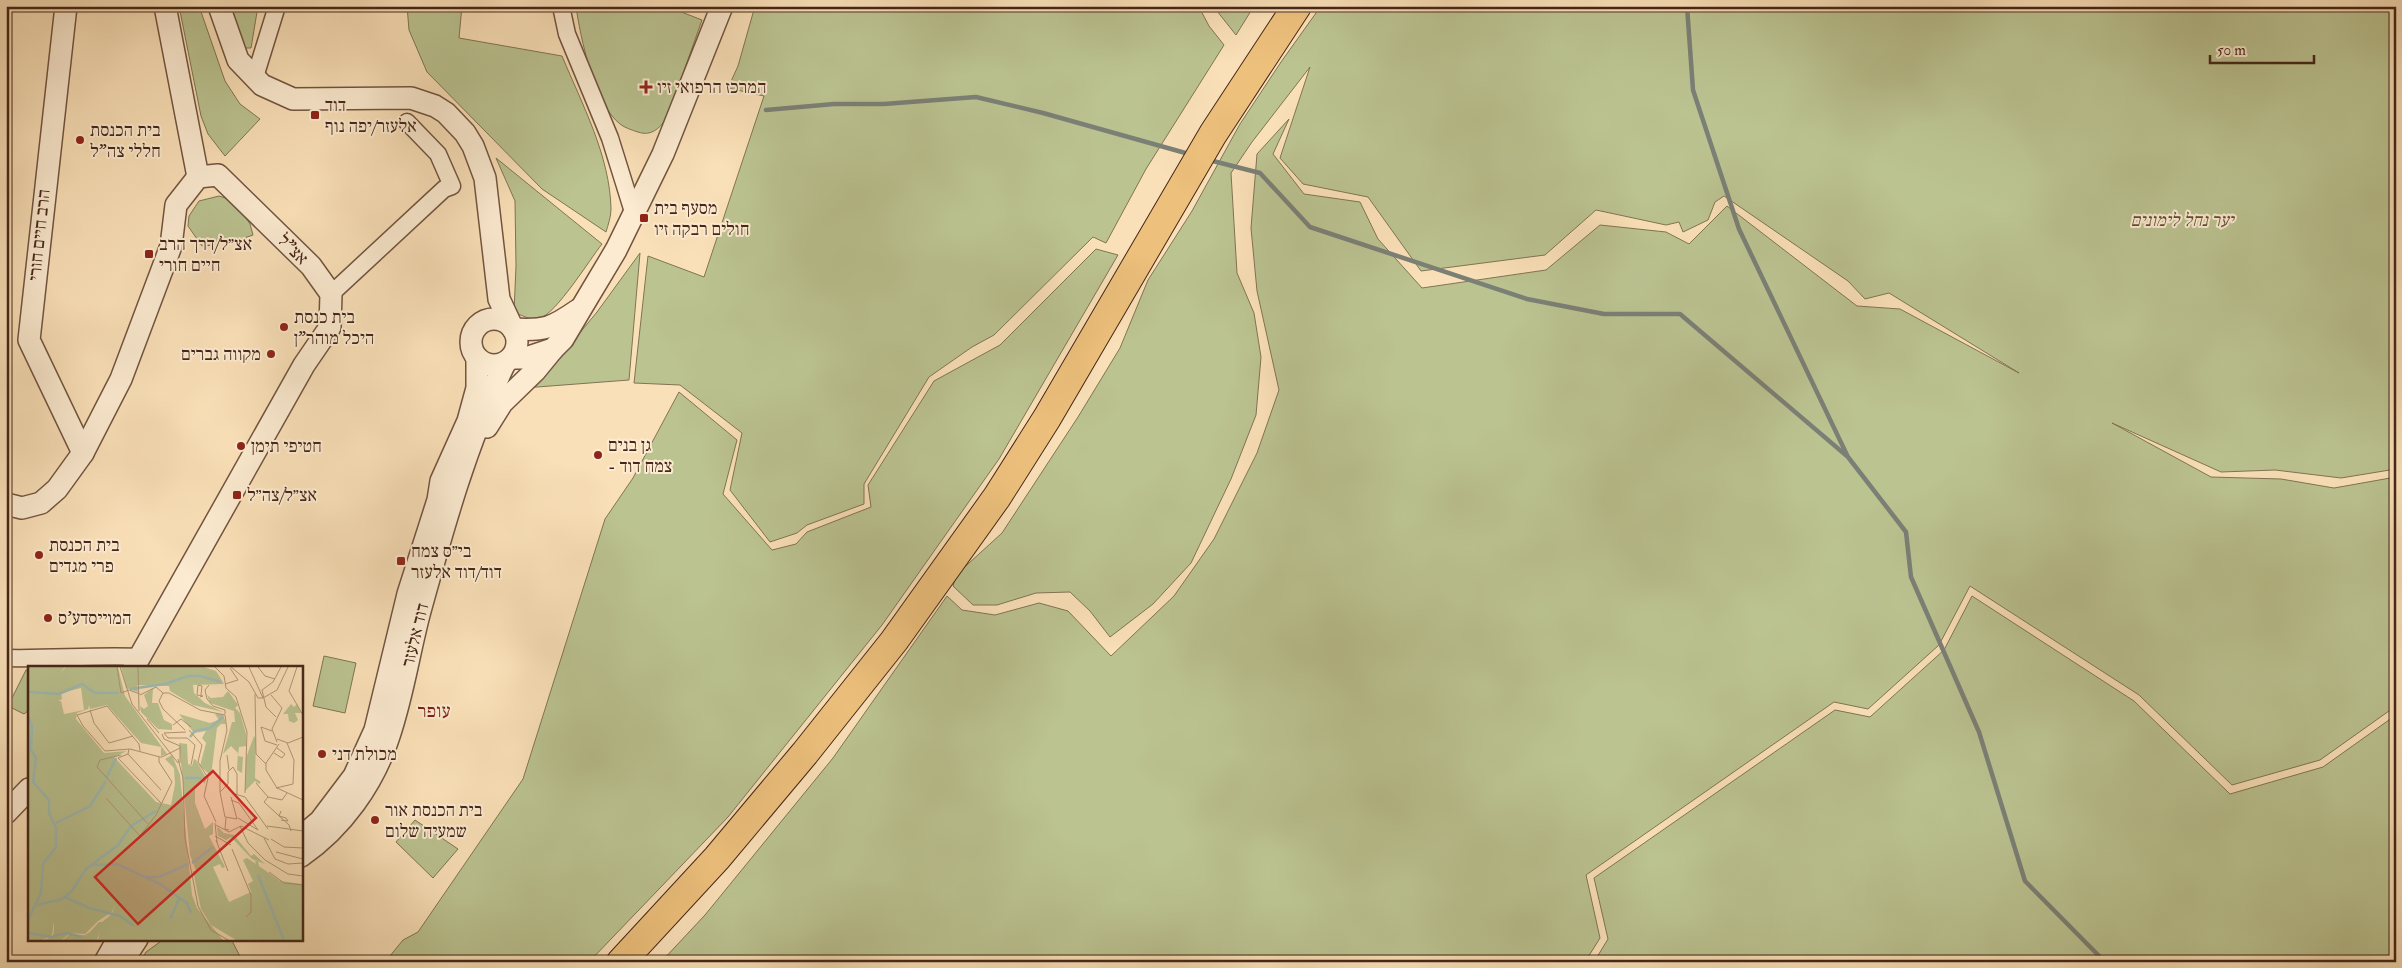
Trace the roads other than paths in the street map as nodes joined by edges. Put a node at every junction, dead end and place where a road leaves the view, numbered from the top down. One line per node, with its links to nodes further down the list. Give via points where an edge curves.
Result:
1 (66, 6): 20 (street, הרב חיים חורי, via 29,340)
2 (165, 6): 10 (street)
3 (219, 6): 8 (street, via 238,60)
4 (277, 6): 8 (street)
5 (561, 6): 11 (street, via 568,34 610,138)
6 (722, 6): 11 (street, via 663,154)
7 (1297, 6): 35 (highway, via 1214,134 997,497 894,641 805,753 717,858)
8 (255, 77): 12 (street, via 262,85 293,99 411,98 446,113 473,146 485,178)
9 (407, 122): 13 (street, via 438,154 452,186 444,189)
10 (198, 177): 13 (street, אצ"ל, via 218,175 305,260); 20 (street, via 176,205 172,246 121,379)
11 (634, 215): 14 (street)
12 (492, 229): 15 (street, via 488,306); 16 (street, via 499,299)
13 (331, 294): 26 (street, via 330,327 281,406)
14 (582, 308): 16 (street, via 552,328); 17 (street, via 564,339)
15 (480, 324): 16 (street, via 495,319); 18 (street, via 474,330 470,344)
16 (513, 329): 19 (street, via 518,345)
17 (554, 349): 19 (street); 21 (street, via 502,403 477,444)
18 (477, 358): 19 (street, via 491,366); 29 (street, דוד אלעזר, via 477,388 468,421 441,482 408,594 375,730 354,776 320,821)
19 (508, 361): 21 (street, דוד אלעזר, via 491,391)
20 (83, 453): 22 (street)
21 (458, 485): 30 (street, דוד אלעזר, via 381,758 331,832)
22 (57, 489): 23 (street, via 32,500); 24 (street, via 33,507)
23 (6, 492)
24 (6, 504)
25 (6, 658): 26 (street, via 98,655)
26 (138, 662)
27 (28, 790): 28 (street)
28 (6, 813)
29 (302, 837)
30 (302, 855)
31 (117, 940): 33 (street)
32 (136, 940): 34 (street)
33 (105, 962)
34 (122, 962)
35 (621, 962)

